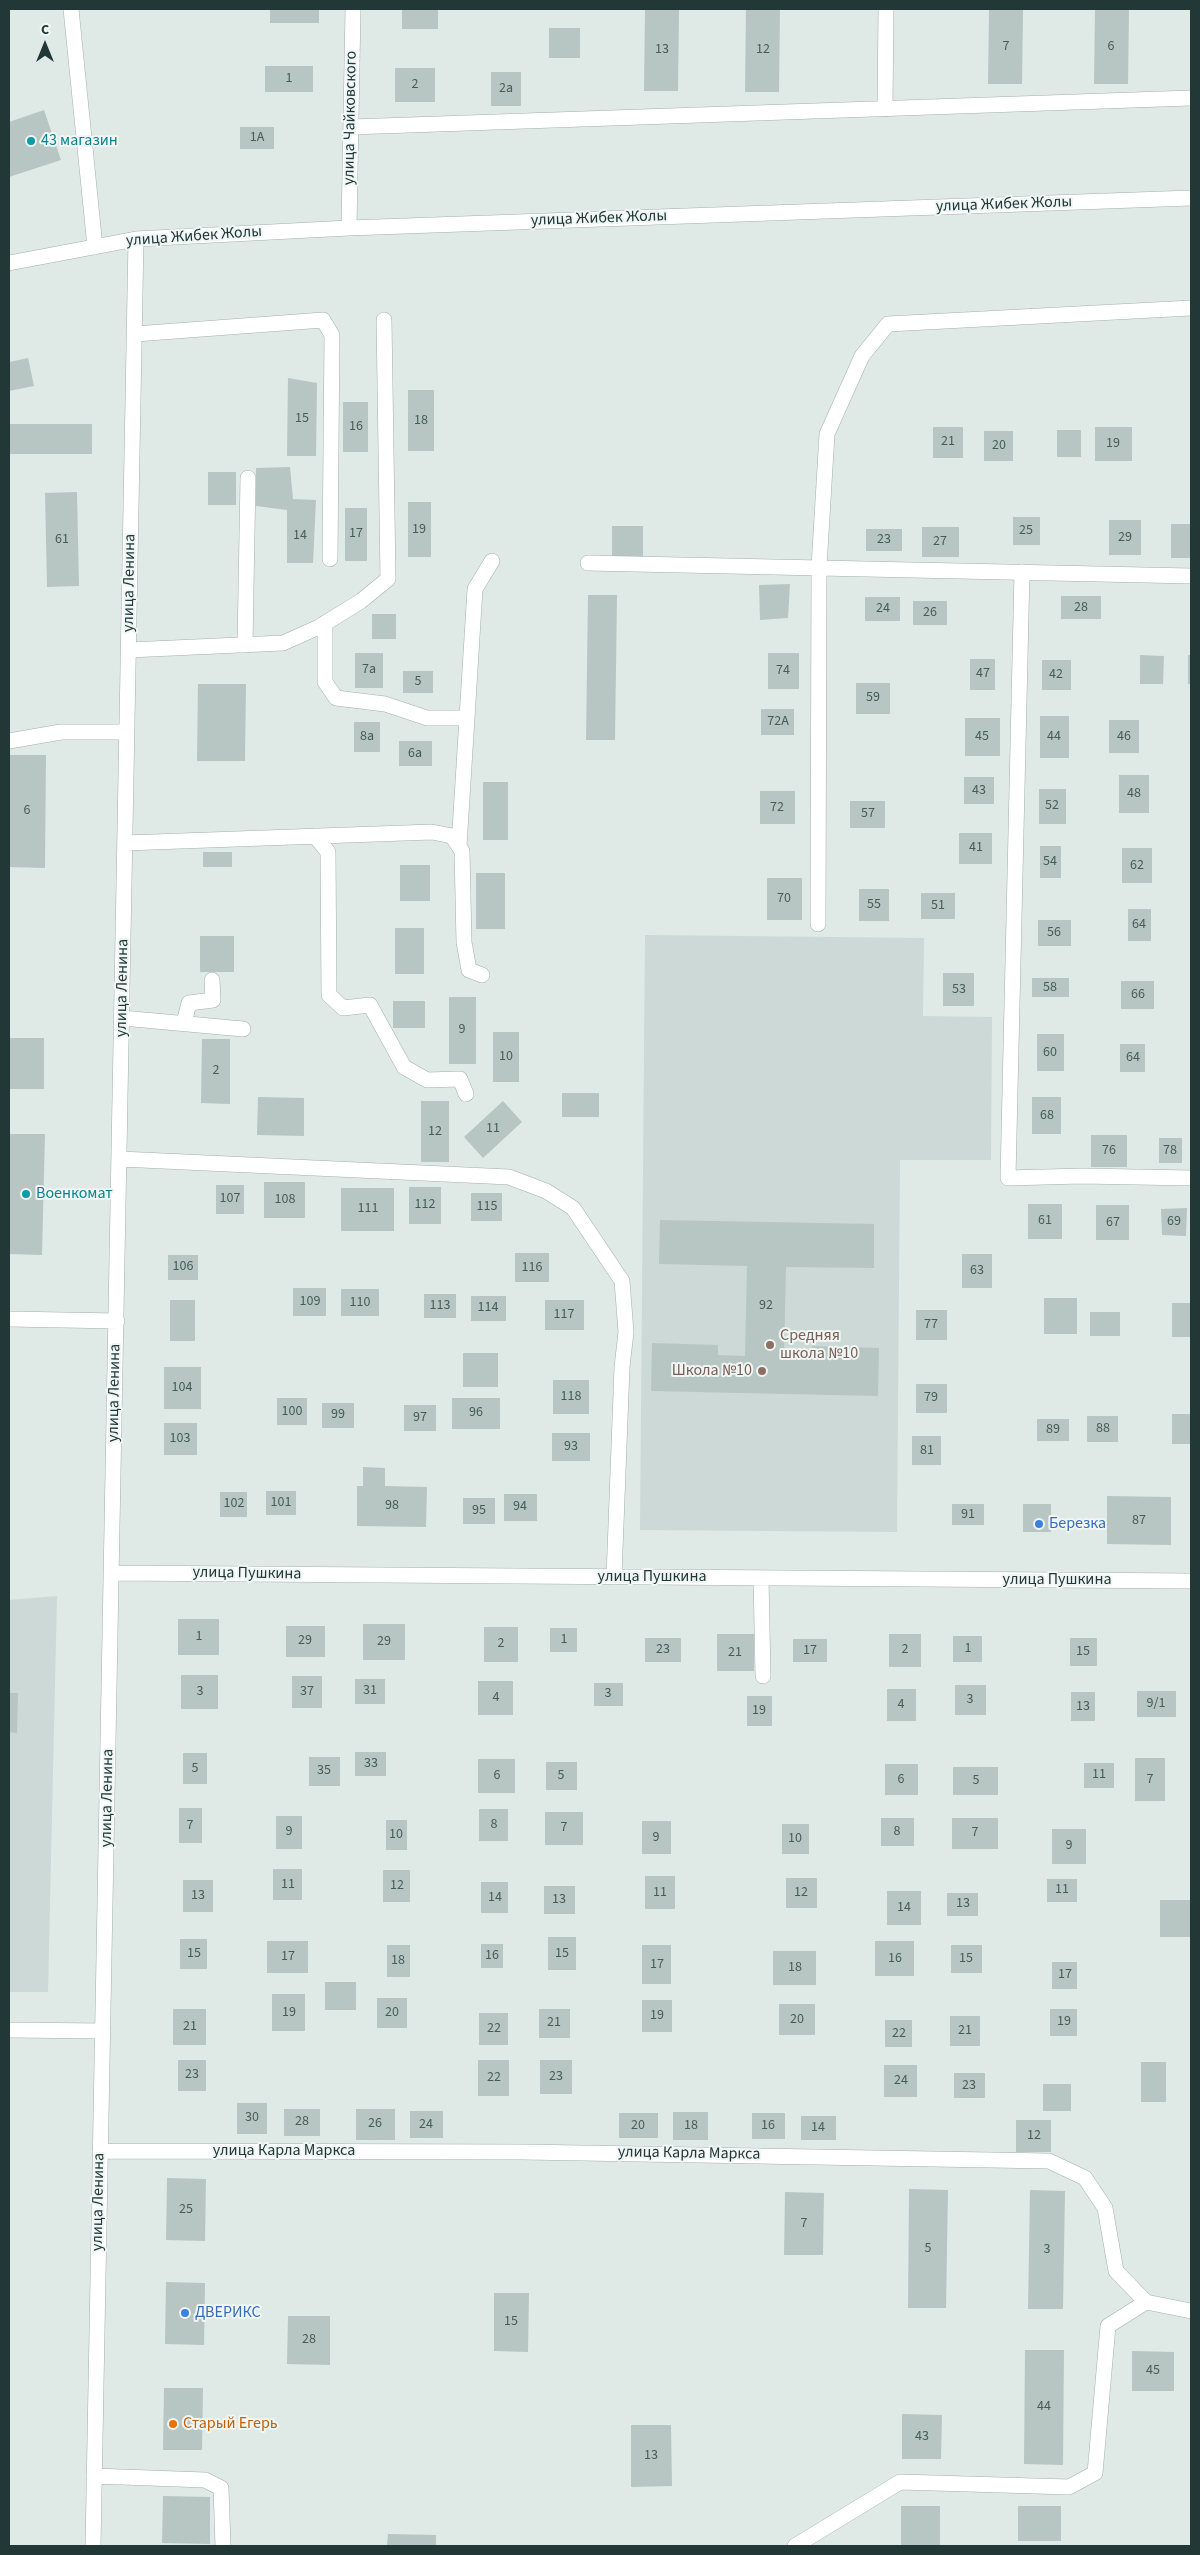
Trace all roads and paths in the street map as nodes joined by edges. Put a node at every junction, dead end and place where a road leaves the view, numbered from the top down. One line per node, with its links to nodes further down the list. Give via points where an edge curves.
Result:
1 (71, 9): 10 (street)
2 (353, 9): 6 (street, улица Чайковского)
3 (886, 9): 5 (street)
4 (1191, 98): 5 (street)
5 (885, 109): 6 (street)
6 (351, 127): 8 (street, улица Чайковского)
7 (1191, 198): 8 (street, улица Жибек Жолы)
8 (349, 228): 9 (street, улица Жибек Жолы)
9 (136, 239): 10 (street, улица Жибек Жолы); 14 (street, улица Ленина)
10 (95, 247): 11 (street, улица Жибек Жолы)
11 (9, 263)
12 (1191, 308): 19 (street, via 888,324 862,356 827,434)
13 (384, 320): 22 (street, via 388,579 361,602)
14 (135, 334): 16 (street, via 323,320 332,336); 24 (street, улица Ленина)
15 (248, 478): 23 (street)
16 (330, 559)
17 (492, 561): 25 (street, via 475,589)
18 (588, 563): 19 (street)
19 (818, 567): 20 (street); 31 (street)
20 (1022, 572): 21 (street); 39 (street, via 1008,1178)
21 (1191, 576)
22 (325, 623): 23 (street, via 283,643); 25 (street, via 325,682 336,698 385,704 427,718)
23 (245, 645): 24 (street)
24 (129, 650): 26 (street, улица Ленина)
25 (467, 718): 30 (street)
26 (127, 732): 27 (street, via 61,732); 29 (street, улица Ленина)
27 (9, 741)
28 (315, 836): 29 (street); 30 (street, via 432,832 452,836); 37 (street, via 328,852 329,995 343,1008 370,1005 404,1067 427,1080 460,1079)
29 (126, 843): 34 (street, улица Ленина)
30 (459, 846): 32 (street, via 462,851 464,942 469,970)
31 (818, 924)
32 (482, 976)
33 (212, 980): 35 (street, via 213,1000 189,1002)
34 (122, 1018): 35 (street); 38 (street, улица Ленина)
35 (184, 1023): 36 (street)
36 (243, 1028)
37 (466, 1094)
38 (120, 1160): 41 (street, улица Ленина); 43 (street, via 509,1177 546,1191 573,1208 622,1281 626,1332)
39 (1191, 1178)
40 (9, 1319): 41 (street)
41 (117, 1321): 42 (street, улица Ленина)
42 (112, 1573): 43 (street, улица Пушкина); 48 (street, улица Ленина)
43 (614, 1577): 44 (street, улица Пушкина)
44 (761, 1578): 45 (street, улица Пушкина); 46 (street)
45 (1191, 1581)
46 (763, 1676)
47 (9, 2030): 48 (street)
48 (103, 2031): 49 (street, улица Ленина)
49 (100, 2151): 50 (street, улица Карла Маркса, via 524,2152 1049,2161 1085,2178 1104,2208 1116,2271); 52 (street, улица Ленина)
50 (1146, 2302): 51 (street); 55 (street, via 1108,2326 1095,2473 1069,2487 900,2482)
51 (1191, 2311)
52 (94, 2476): 53 (street, улица Ленина); 54 (street, via 205,2480 221,2488)
53 (93, 2546)
54 (223, 2546)
55 (795, 2546)

